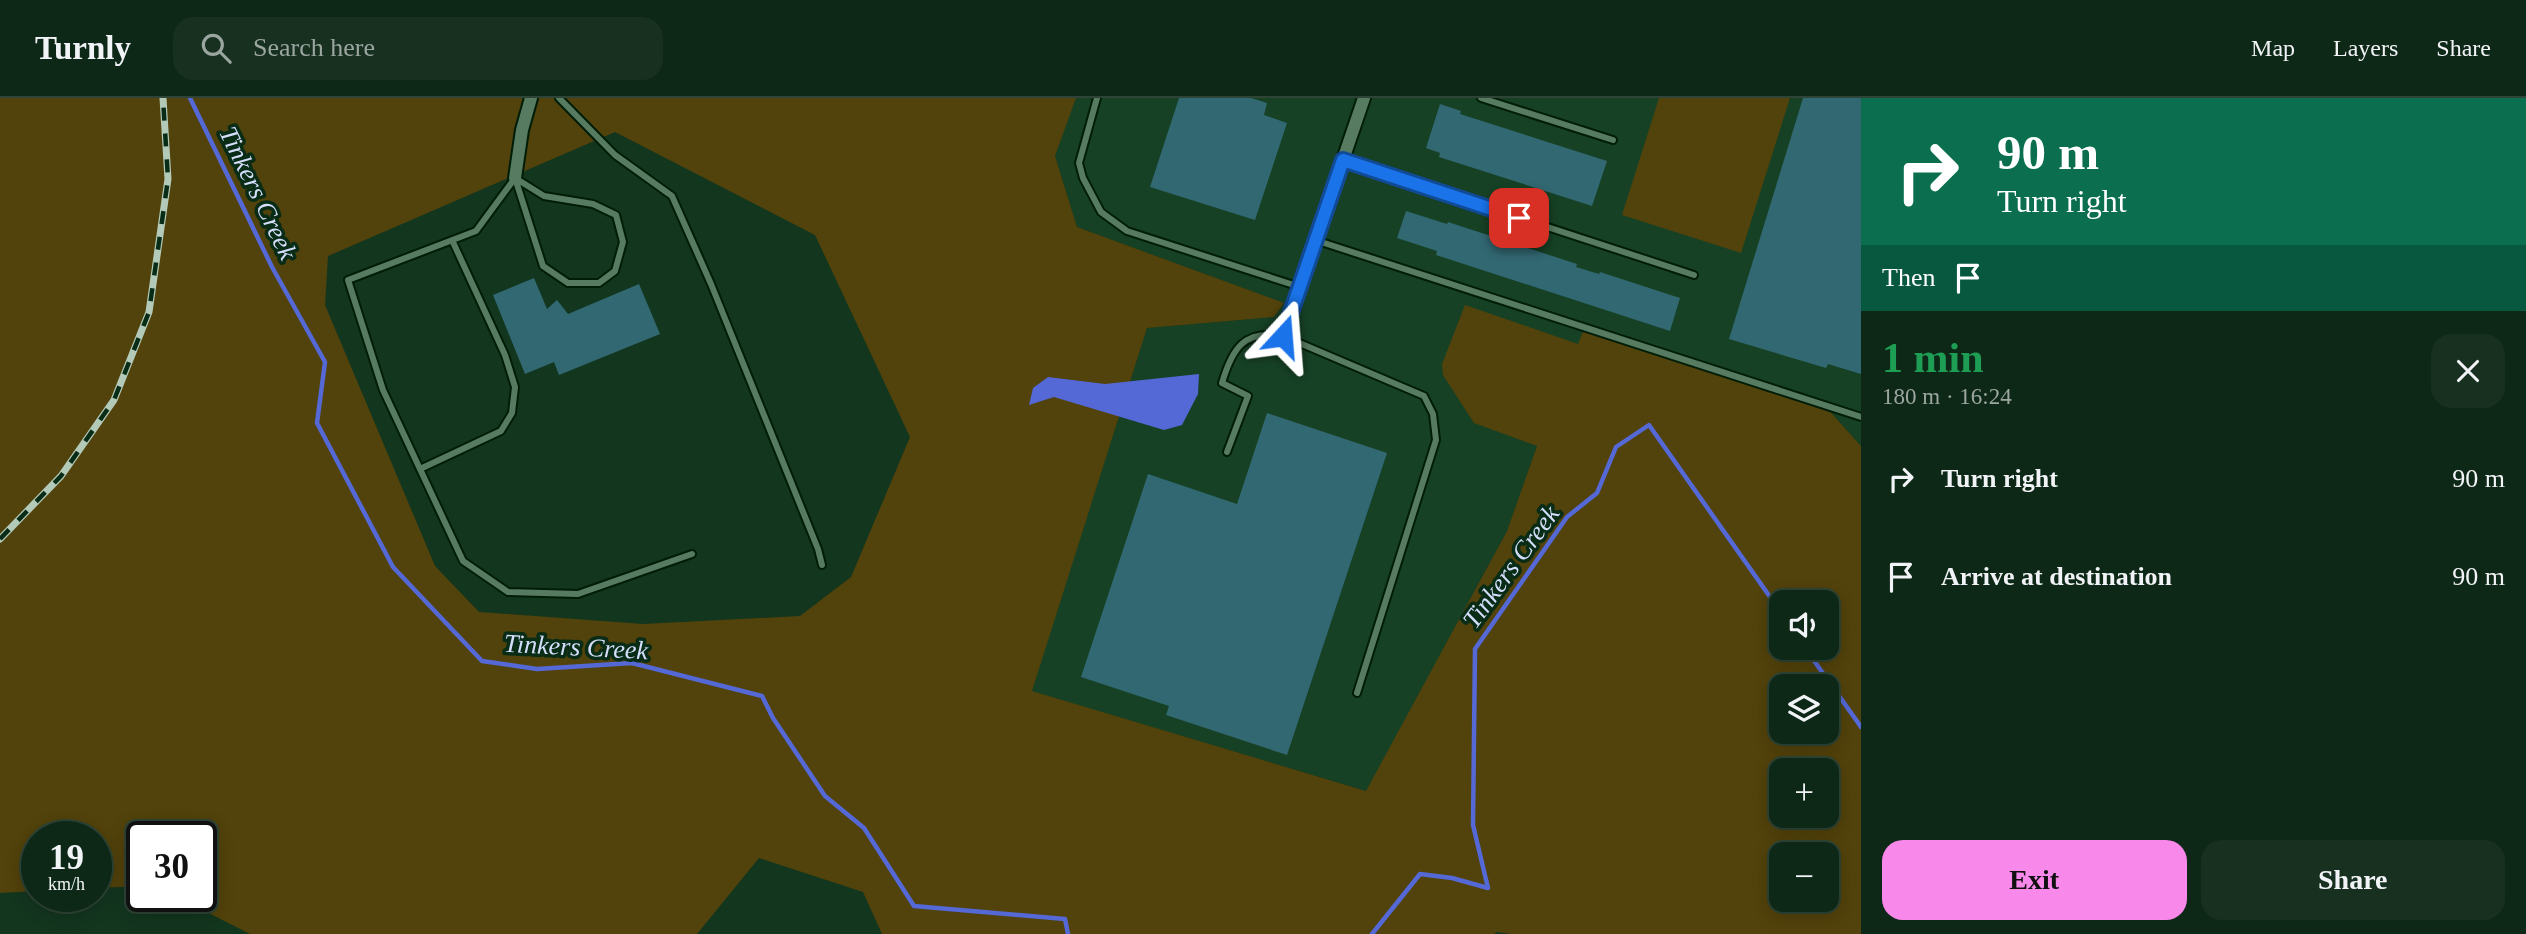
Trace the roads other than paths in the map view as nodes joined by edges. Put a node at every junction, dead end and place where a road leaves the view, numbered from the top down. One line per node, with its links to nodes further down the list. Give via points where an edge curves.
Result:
1 (531, 98): 8 (street)
2 (559, 98): 18 (lane, via 615,155 673,196)
3 (1097, 98): 12 (lane, via 1079,163 1101,212 1127,231)
4 (1364, 98): 7 (street)
5 (1481, 98): 6 (lane)
6 (1613, 140)
7 (1343, 160): 10 (street); 11 (lane)
8 (515, 178): 8 (lane, via 544,266 568,283 598,283 615,271 623,242 616,215 593,204 544,196); 9 (lane, via 476,231)
9 (452, 240): 16 (lane, via 505,355 515,387 512,413 501,431); 16 (lane, via 348,280 383,390)
10 (1315, 240): 12 (street); 14 (lane)
11 (1694, 275)
12 (1300, 287): 13 (street)
13 (1283, 336): 15 (lane, via 1264,332 1247,339 1229,360 1222,383 1248,396); 19 (lane, via 1424,396 1433,414 1436,440)
14 (1861, 416)
15 (1227, 452)
16 (420, 469): 17 (lane, via 463,561 508,592 578,594)
17 (692, 554)
18 (822, 565)
19 (1357, 693)

